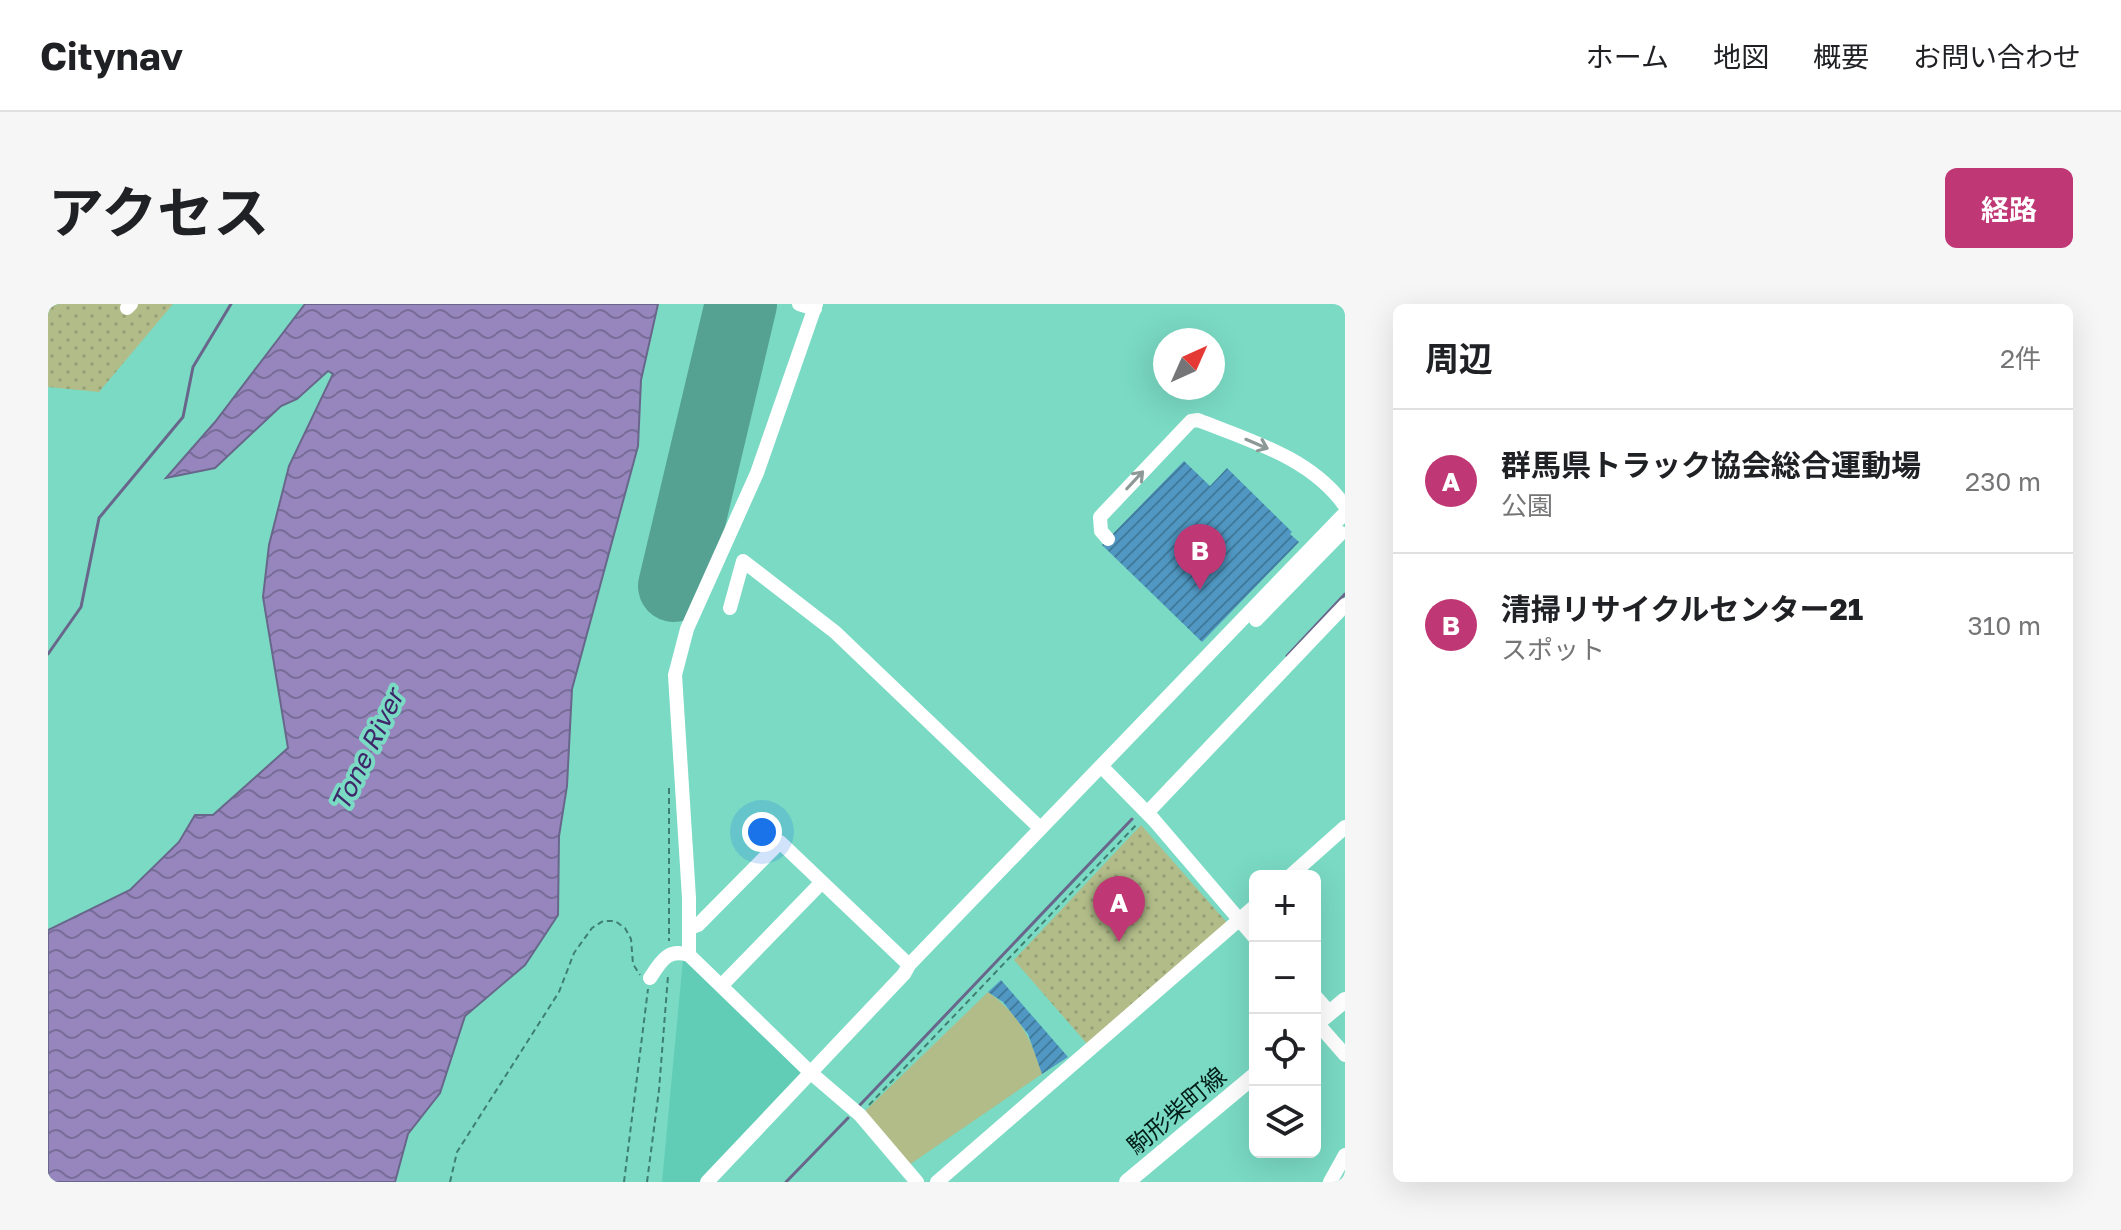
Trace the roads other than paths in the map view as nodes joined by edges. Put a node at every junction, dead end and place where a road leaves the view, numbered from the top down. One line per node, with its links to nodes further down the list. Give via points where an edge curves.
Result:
1 (799, 304): 2 (street)
2 (816, 306): 15 (street, via 757,473 687,629 675,675)
3 (1342, 520): 4 (street, one-way to 3, via 1100,517 1186,425 1198,420 1310,470); 7 (street, via 1309,566 1233,643 1222,645); 8 (street)
4 (1108, 539)
5 (1345, 605): 9 (street)
6 (730, 608): 11 (street, via 743,561 835,632)
7 (1209, 634)
8 (1102, 767): 9 (street, via 1113,771); 11 (street)
9 (1149, 811): 14 (street)
10 (1345, 827): 12 (street)
11 (1040, 828): 17 (street)
12 (1297, 870)
13 (821, 883): 15 (street, via 780,842); 17 (street); 19 (street)
14 (1249, 917): 29 (street)
15 (690, 928): 16 (street)
16 (689, 955): 18 (street, via 669,954); 19 (street)
17 (909, 965): 24 (street)
18 (650, 978)
19 (721, 986): 24 (street)
20 (1345, 1000): 21 (main road)
21 (1321, 1016)
22 (1321, 1019): 23 (street)
23 (1345, 1055)
24 (811, 1073): 27 (street); 28 (street, via 860,1115)
25 (1249, 1080): 30 (main road, 駒形柴町線)
26 (1345, 1155): 31 (street)
27 (707, 1182)
28 (917, 1182)
29 (937, 1182)
30 (1127, 1182)
31 (1330, 1182)

